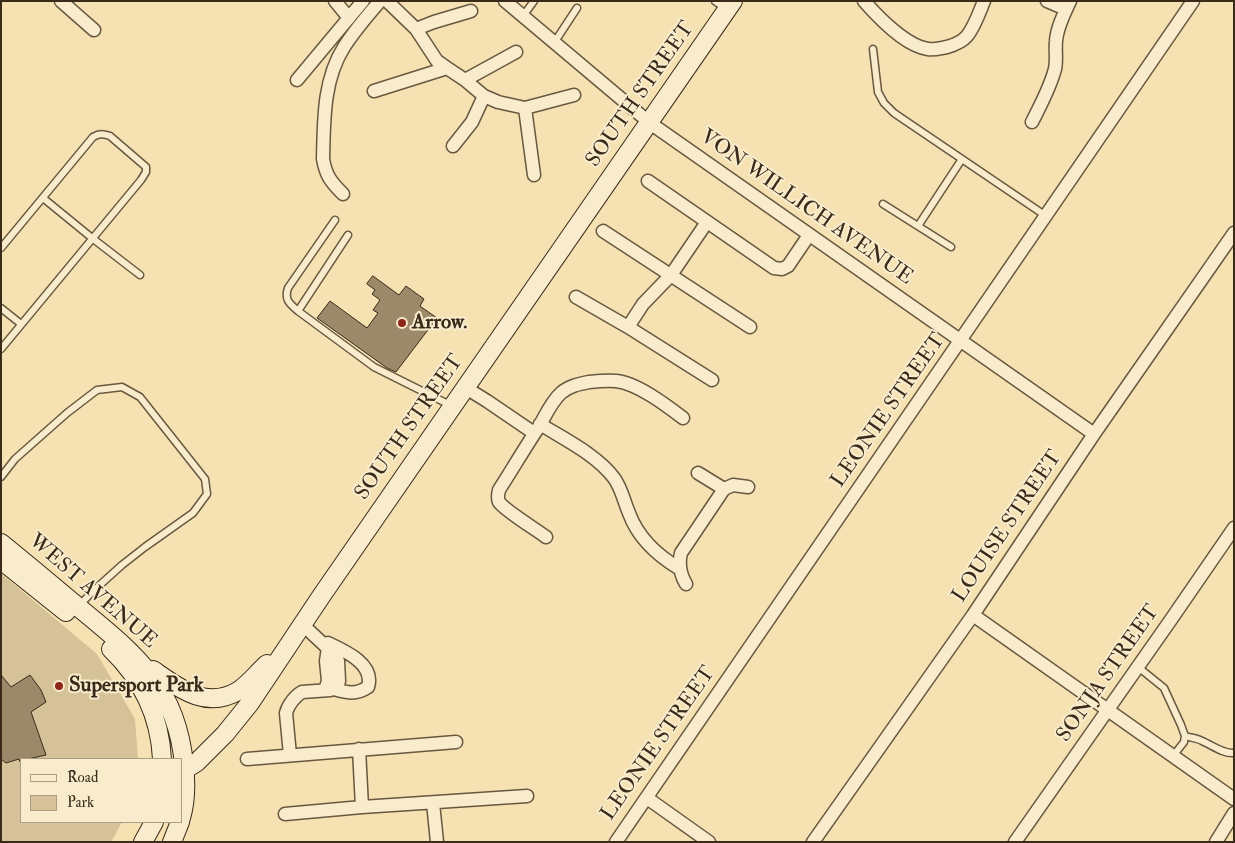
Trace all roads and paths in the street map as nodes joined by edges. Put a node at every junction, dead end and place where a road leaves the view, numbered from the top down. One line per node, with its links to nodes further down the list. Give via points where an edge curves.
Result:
1 (61, 1): 19 (street)
2 (335, 1): 17 (street)
3 (363, 1): 17 (street)
4 (380, 1): 36 (street, via 343,48 328,88 323,159 331,183)
5 (387, 1): 18 (street)
6 (505, 1): 16 (street, VON WILLICH AVENUE)
7 (534, 1): 16 (lane)
8 (864, 1): 9 (street, via 894,31 928,49 955,44 968,35)
9 (984, 1)
10 (1047, 1): 13 (street)
11 (1193, 1): 39 (street, LEONIE STREET)
12 (725, 4): 31 (street, SOUTH STREET)
13 (1068, 5): 30 (street, via 1057,32 1052,79)
14 (577, 8): 20 (lane)
15 (471, 11): 18 (street)
16 (523, 16): 20 (street, VON WILLICH AVENUE)
17 (349, 18): 24 (street)
18 (416, 29): 23 (street, via 437,61)
19 (94, 30)
20 (554, 43): 31 (street, VON WILLICH AVENUE)
21 (873, 49): 33 (lane, via 878,92 884,103)
22 (516, 52): 25 (street)
23 (446, 68): 25 (street); 26 (street)
24 (297, 80)
25 (465, 80): 28 (street)
26 (374, 91)
27 (574, 94): 29 (street)
28 (484, 96): 29 (street); 32 (street, via 472,122)
29 (525, 108): 34 (street)
30 (1032, 122)
31 (650, 123): 46 (street, VON WILLICH AVENUE); 61 (street, SOUTH STREET)
32 (453, 146)
33 (962, 159): 39 (lane); 42 (lane)
34 (534, 175)
35 (648, 181): 41 (street)
36 (343, 194)
37 (43, 198): 47 (lane); 47 (lane, via 93,137 103,134 119,143 144,164 146,172); 49 (lane)
38 (883, 204): 42 (lane)
39 (1046, 216): 58 (street, LEONIE STREET)
40 (335, 220): 54 (lane, via 288,288 286,298)
41 (707, 222): 46 (street, via 778,269 788,266); 51 (street)
42 (918, 226): 48 (lane)
43 (603, 231): 51 (street)
44 (1234, 233): 65 (street, LOUISE STREET)
45 (348, 234): 54 (lane)
46 (808, 234): 58 (street, VON WILLICH AVENUE)
47 (92, 238): 50 (lane); 55 (lane)
48 (951, 247)
49 (1, 248)
50 (140, 274)
51 (671, 275): 56 (street); 57 (street)
52 (576, 297): 56 (street)
53 (1, 308): 55 (lane)
54 (298, 311): 62 (lane, via 374,367)
55 (21, 324): 59 (lane)
56 (628, 327): 60 (street)
57 (750, 327)
58 (961, 341): 65 (street, VON WILLICH AVENUE); 95 (street, LEONIE STREET)
59 (1, 348)
60 (712, 380)
61 (466, 388): 62 (street, SOUTH STREET); 64 (street)
62 (453, 406): 78 (street, SOUTH STREET)
63 (683, 418): 64 (street, via 662,402 627,384 599,382 571,386 562,392)
64 (537, 429): 71 (street, via 499,490 498,500); 74 (street, via 584,452 605,468 618,485 639,533 662,558)
65 (1094, 434): 77 (street, LOUISE STREET)
66 (698, 473): 69 (street)
67 (1, 477): 76 (lane, via 15,459 97,390 122,387 140,397 206,479 206,494 193,514 122,565)
68 (748, 487): 69 (street, via 733,485)
69 (724, 489): 74 (street, via 681,553)
70 (1234, 528): 82 (street, SONJA STREET)
71 (546, 536)
72 (1, 543): 76 (street, WEST AVENUE)
73 (1, 560): 76 (street, WEST AVENUE)
74 (680, 569): 75 (street)
75 (686, 584)
76 (74, 611): 81 (street, WEST AVENUE, via 98,623); 91 (street, WEST AVENUE, via 138,681 154,715)
77 (974, 615): 84 (street); 109 (street, LOUISE STREET)
78 (303, 625): 79 (street, SOUTH STREET); 80 (street)
79 (291, 642): 81 (street, via 240,690 216,698 205,698 182,690); 93 (street, SOUTH STREET, via 225,734 197,762)
80 (324, 645): 83 (street); 83 (street, via 329,644 359,661 370,680 368,687 361,691)
81 (140, 661): 93 (street, WEST AVENUE, via 160,687 172,711 182,745)
82 (1138, 667): 84 (street, SONJA STREET); 85 (lane, via 1164,688)
83 (329, 690): 89 (street, via 302,692 287,710)
84 (1108, 710): 90 (street); 110 (street, SONJA STREET)
85 (1185, 736): 88 (lane); 90 (lane)
86 (456, 742): 87 (street)
87 (359, 749): 89 (street); 98 (street)
88 (1234, 753)
89 (290, 755): 92 (street)
90 (1173, 756): 96 (street)
91 (162, 758)
92 (247, 759)
93 (183, 771): 100 (street, WEST AVENUE, via 185,804)
94 (527, 796): 97 (street)
95 (646, 798): 107 (street, LEONIE STREET); 108 (street)
96 (1234, 799)
97 (433, 803): 98 (street); 106 (street)
98 (362, 808): 101 (street)
99 (1234, 813): 111 (street)
100 (182, 814)
101 (285, 814)
102 (153, 823): 104 (street)
103 (180, 823): 105 (street)
104 (143, 842)
105 (172, 842)
106 (437, 842)
107 (616, 842)
108 (709, 842)
109 (813, 842)
110 (1015, 842)
111 (1216, 842)

